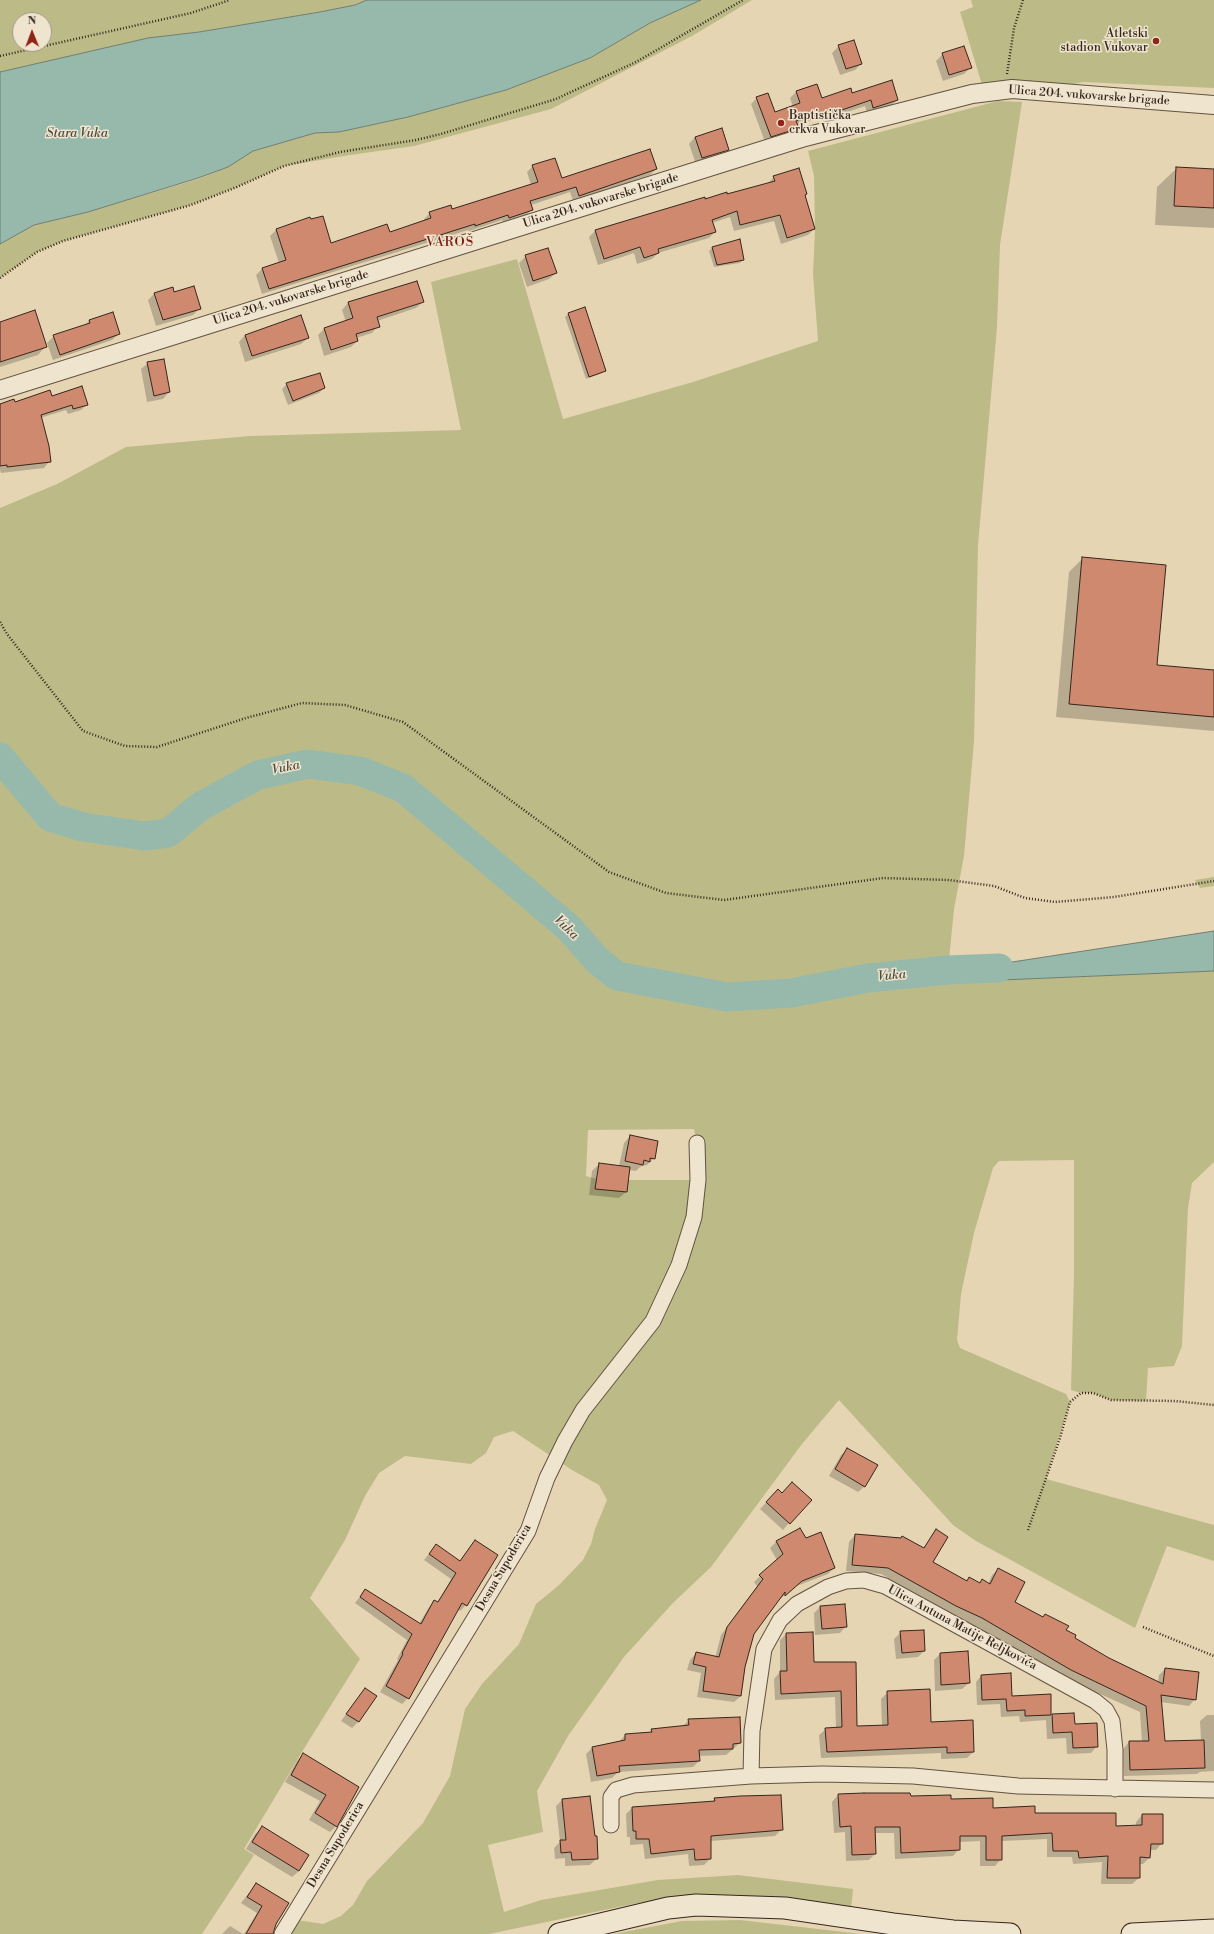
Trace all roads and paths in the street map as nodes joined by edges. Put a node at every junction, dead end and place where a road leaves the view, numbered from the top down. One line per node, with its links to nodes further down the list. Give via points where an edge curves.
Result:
1 (230, 0): 4 (path, via 191,13)
2 (743, 0): 7 (path, via 636,62 556,99 479,124 428,137 340,152 284,166 191,205 64,241 37,252)
3 (1022, 0): 5 (path, via 1014,28)
4 (0, 56)
5 (1005, 90): 6 (street, Ulica 204. vukovarske brigade); 8 (street, Ulica 204. vukovarske brigade, via 972,94 805,137)
6 (1214, 105)
7 (0, 278)
8 (0, 390)
9 (0, 622): 10 (path, via 83,731 125,746 157,747 302,703 345,705 403,722 609,872 666,893 724,900 883,878 949,880 994,886 1025,898 1055,902 1114,897)
10 (1214, 881)
11 (697, 1143): 21 (street, Desna Supoderica, via 698,1180 694,1217 679,1265 653,1320 583,1410 548,1478 528,1531)
12 (1214, 1405): 13 (path, via 1175,1401 1111,1400 1092,1393 1081,1394 1070,1402)
13 (1028, 1530)
14 (1143, 1627): 15 (path)
15 (1214, 1656)
16 (751, 1776): 17 (street, via 913,1776 1018,1786); 17 (street, Ulica Antuna Matije Reljkovića, via 752,1731 764,1649 780,1620 797,1604 828,1587 846,1581 864,1580 886,1586 1095,1701 1106,1710 1112,1721); 19 (street, via 633,1785 616,1790 612,1797)
17 (1115, 1789): 18 (street)
18 (1214, 1790)
19 (611, 1825)
20 (1214, 1930): 24 (main road)
21 (282, 1934)
22 (559, 1934): 23 (main road, via 668,1908 696,1905 785,1908 900,1925)
23 (1010, 1934)
24 (1132, 1934)

